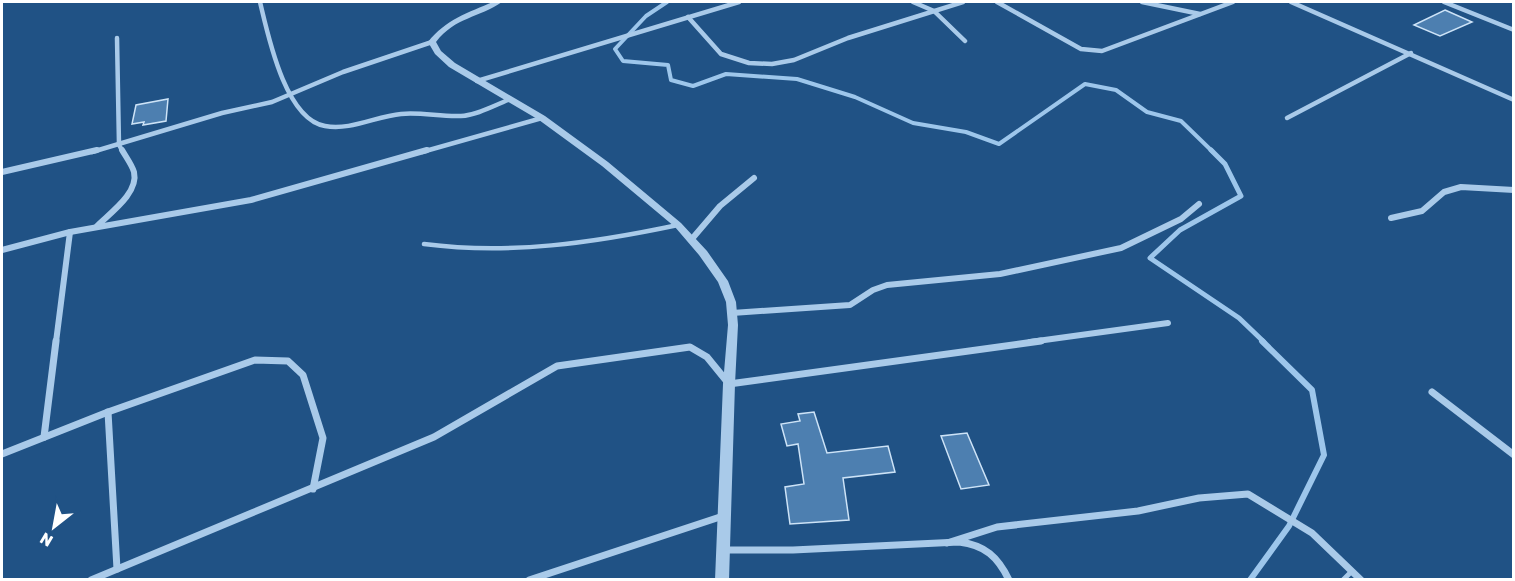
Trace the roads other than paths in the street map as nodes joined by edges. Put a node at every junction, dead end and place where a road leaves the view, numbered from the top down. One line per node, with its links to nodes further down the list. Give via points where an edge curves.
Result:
1 (260, 2): 20 (street, via 271,46)
2 (498, 2): 17 (street, via 450,24)
3 (739, 2): 13 (street)
4 (913, 2): 11 (street)
5 (963, 2): 11 (street)
6 (997, 2): 12 (street, via 1081,49 1092,51 1102,51)
7 (1142, 2): 12 (street)
8 (1233, 2): 12 (street)
9 (1291, 2): 18 (street)
10 (1444, 2): 14 (street)
11 (934, 11): 13 (street, via 794,60 772,64 748,63 721,54); 16 (street)
12 (1201, 14)
13 (688, 17): 19 (street)
14 (1514, 30)
15 (117, 38): 25 (street)
16 (965, 41)
17 (432, 42): 19 (street, via 452,65); 20 (street)
18 (1411, 53): 22 (street); 24 (street)
19 (477, 81): 21 (street)
20 (292, 94): 21 (street, via 308,120 322,126 412,113 461,116); 25 (street)
21 (508, 100): 23 (street)
22 (1514, 100)
23 (542, 118): 31 (street); 32 (street, via 250,200)
24 (1287, 118)
25 (119, 145): 26 (street); 32 (street, via 134,171 134,182 128,195)
26 (2, 172)
27 (754, 178): 34 (street, via 715,209)
28 (1514, 190): 30 (street, via 1461,187 1444,192 1422,211)
29 (1198, 204): 37 (street, via 1181,219 1121,248 1000,274 887,285 850,305)
30 (1391, 218)
31 (678, 225): 34 (street); 35 (lane, via 625,237 533,247 450,249)
32 (97, 227): 33 (street)
33 (70, 232): 36 (street); 42 (street)
34 (692, 240): 37 (street, via 723,281)
35 (424, 244)
36 (2, 250)
37 (732, 313): 39 (street)
38 (1168, 323): 39 (street)
39 (729, 384): 45 (street, via 706,355 690,347 557,366 434,437); 46 (street)
40 (1432, 392): 44 (street)
41 (108, 412): 42 (street); 45 (street, via 255,360 288,361 303,375 323,438); 49 (street)
42 (44, 437): 43 (street)
43 (2, 454)
44 (1514, 455)
45 (313, 489): 49 (street)
46 (724, 515): 48 (street); 52 (street)
47 (947, 543): 48 (street, via 764,552); 50 (street, via 998,527 1248,494 1312,534); 54 (street, via 975,545 995,555)
48 (724, 550): 53 (street)
49 (117, 569): 51 (street)
50 (1352, 571): 55 (lane); 56 (street)
51 (91, 579)
52 (530, 579)
53 (722, 579)
54 (1009, 579)
55 (1343, 579)
56 (1361, 579)

